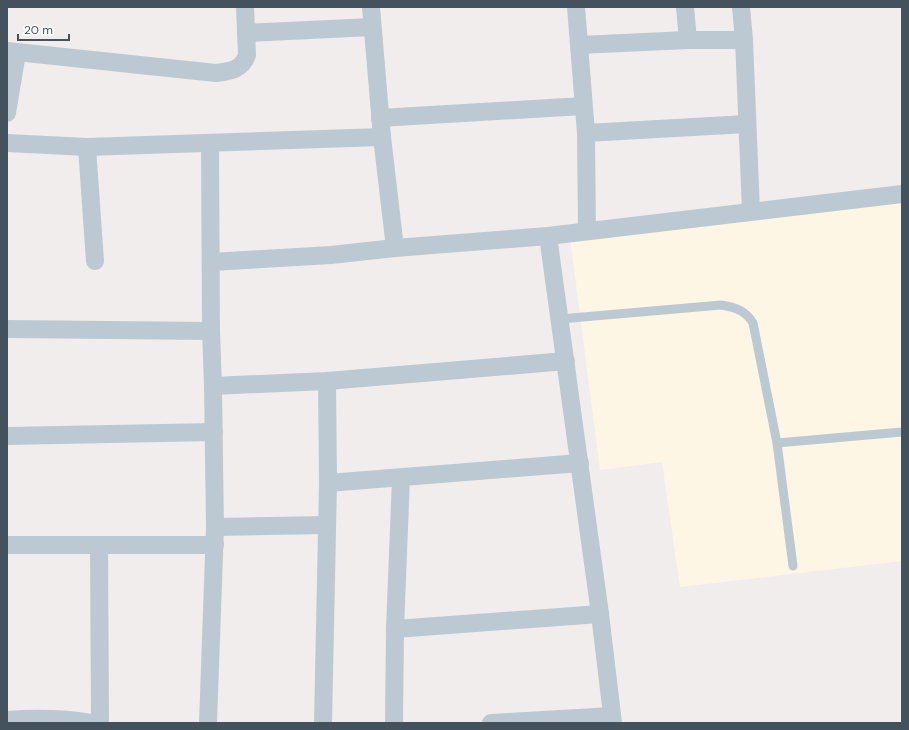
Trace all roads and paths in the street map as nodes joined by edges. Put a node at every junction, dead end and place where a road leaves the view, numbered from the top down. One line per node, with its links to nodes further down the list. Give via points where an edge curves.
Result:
1 (245, 7): 7 (street)
2 (371, 7): 6 (street)
3 (576, 7): 10 (street)
4 (685, 7): 8 (street)
5 (741, 7): 9 (street)
6 (372, 27): 7 (street); 14 (street)
7 (246, 33): 11 (street, via 247,56 241,66 232,71 216,72)
8 (688, 40): 9 (street); 10 (street)
9 (744, 40): 15 (street)
10 (579, 45): 12 (street)
11 (12, 52): 13 (street)
12 (583, 106): 14 (street); 16 (street)
13 (7, 113)
14 (380, 118): 17 (street)
15 (747, 124): 16 (street); 22 (street)
16 (586, 133): 23 (street)
17 (382, 137): 19 (street); 25 (street)
18 (7, 142): 20 (street)
19 (210, 143): 20 (street); 27 (street)
20 (87, 146): 26 (street)
21 (902, 194): 22 (street)
22 (751, 211): 23 (street)
23 (587, 231): 24 (street)
24 (548, 236): 25 (street); 28 (street)
25 (395, 248): 27 (street, via 332,255)
26 (95, 261)
27 (211, 262): 30 (street)
28 (560, 319): 31 (street); 37 (lane, via 721,305 742,311 753,323)
29 (7, 329): 30 (street)
30 (211, 331): 33 (street)
31 (566, 361): 32 (street); 38 (street)
32 (328, 381): 33 (street); 40 (street)
33 (213, 386): 34 (street)
34 (214, 432): 36 (street); 42 (street)
35 (902, 432): 37 (lane)
36 (7, 436)
37 (777, 443): 46 (lane)
38 (580, 463): 39 (street); 47 (street)
39 (400, 478): 40 (street); 48 (street)
40 (328, 483): 41 (street)
41 (328, 525): 42 (street); 55 (street)
42 (215, 527): 45 (street)
43 (7, 545): 44 (street)
44 (99, 545): 45 (street); 53 (street)
45 (215, 545): 54 (street)
46 (792, 566)
47 (600, 614): 48 (street); 51 (street)
48 (395, 629): 56 (street)
49 (7, 720): 50 (street)
50 (43, 720): 52 (street, via 76,720)
51 (612, 720): 57 (street)
52 (92, 723)
53 (100, 723)
54 (208, 723)
55 (323, 723)
56 (394, 723)
57 (491, 723)

